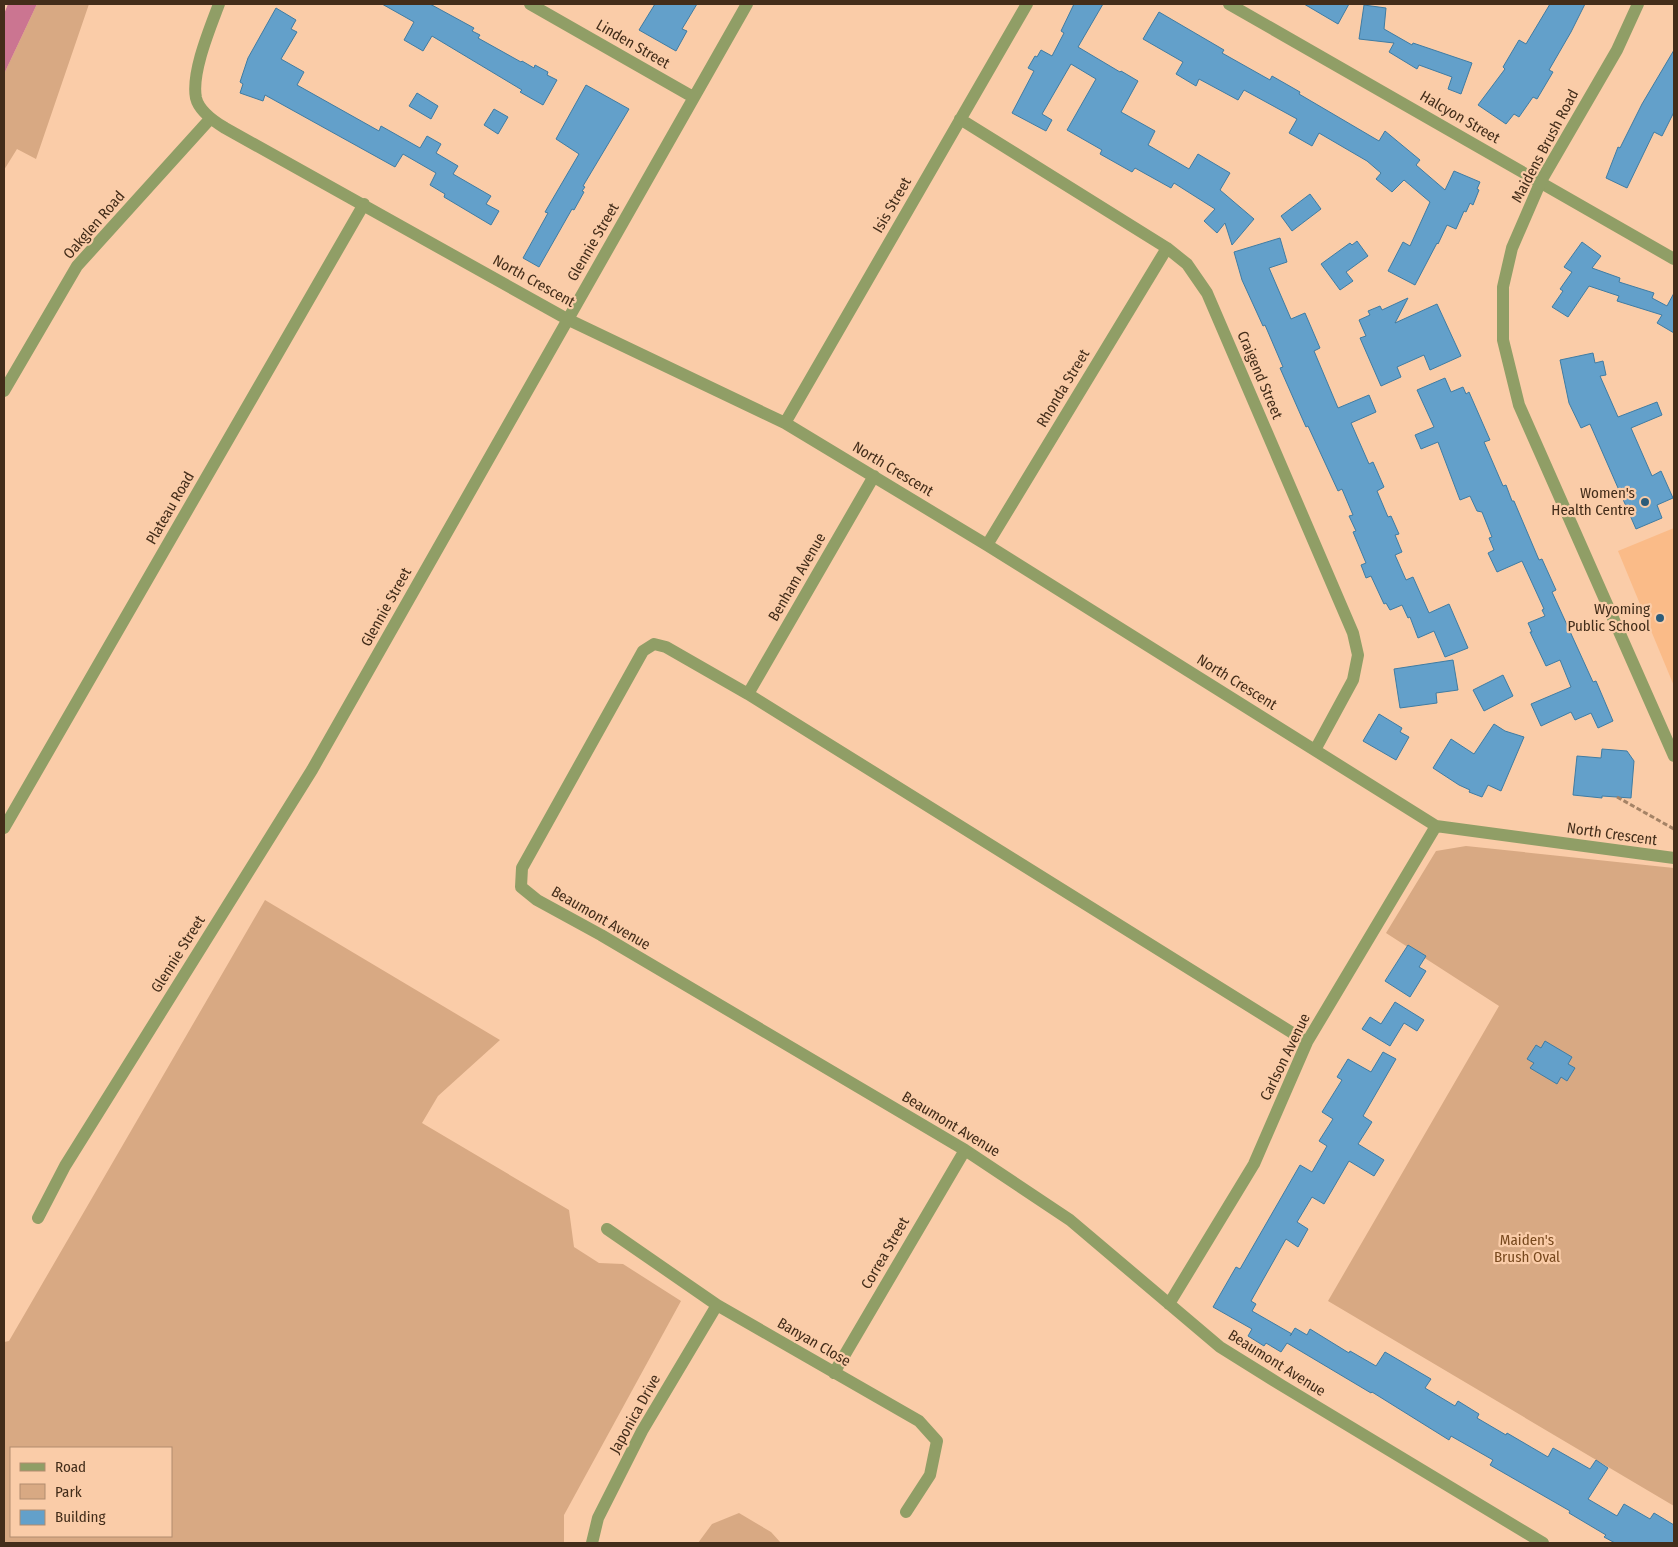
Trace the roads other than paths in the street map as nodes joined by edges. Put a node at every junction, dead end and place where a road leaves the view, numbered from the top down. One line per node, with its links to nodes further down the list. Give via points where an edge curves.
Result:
1 (219, 4): 8 (street, North Crescent, via 196,74 196,99)
2 (530, 4): 7 (street, Linden Street)
3 (747, 4): 7 (street, Glennie Street)
4 (1027, 4): 9 (street, Isis Street)
5 (1229, 4): 10 (street, Halcyon Street)
6 (1638, 4): 10 (street, Maidens Brush Road, via 1617,50)
7 (694, 97): 14 (street, Glennie Street)
8 (210, 119): 11 (street, North Crescent); 15 (street, Oakglen Road, via 77,266)
9 (960, 120): 12 (street, Craigend Street); 16 (street, Isis Street)
10 (1541, 181): 13 (street, Halcyon Street); 21 (street, Maidens Brush Road, via 1512,248 1503,288 1503,340 1519,405)
11 (364, 204): 14 (street, North Crescent); 23 (street, Plateau Road)
12 (1167, 248): 18 (street, Rhonda Street); 20 (street, Craigend Street, via 1187,264 1207,293 1353,633 1358,655 1352,680)
13 (1674, 259)
14 (567, 319): 16 (street, North Crescent); 27 (street, Glennie Street, via 312,770 65,1166)
15 (4, 391)
16 (785, 423): 17 (street, North Crescent)
17 (874, 476): 18 (street, North Crescent); 19 (street, Benham Avenue)
18 (987, 545): 20 (street, North Crescent)
19 (748, 694): 25 (street, Beaumont Avenue); 26 (street, Beaumont Avenue, via 666,647 654,644 643,651 522,868 521,886 536,900 601,935)
20 (1314, 750): 22 (street, North Crescent)
21 (1674, 756)
22 (1436, 826): 24 (street, North Crescent); 25 (street, Carlson Avenue)
23 (4, 828)
24 (1674, 858)
25 (1307, 1042): 29 (street, Carlson Avenue, via 1254,1164)
26 (964, 1150): 29 (street, Beaumont Avenue, via 1070,1220); 31 (street, Correa Street)
27 (38, 1218)
28 (607, 1230): 30 (street, Banyan Close)
29 (1169, 1304): 34 (street, Beaumont Avenue, via 1220,1347)
30 (717, 1305): 31 (street, Banyan Close); 33 (street, Japonica Drive, via 642,1431 598,1518)
31 (834, 1373): 32 (street, Banyan Close, via 919,1421 937,1442 930,1474)
32 (906, 1512)
33 (592, 1543)
34 (1543, 1543)

